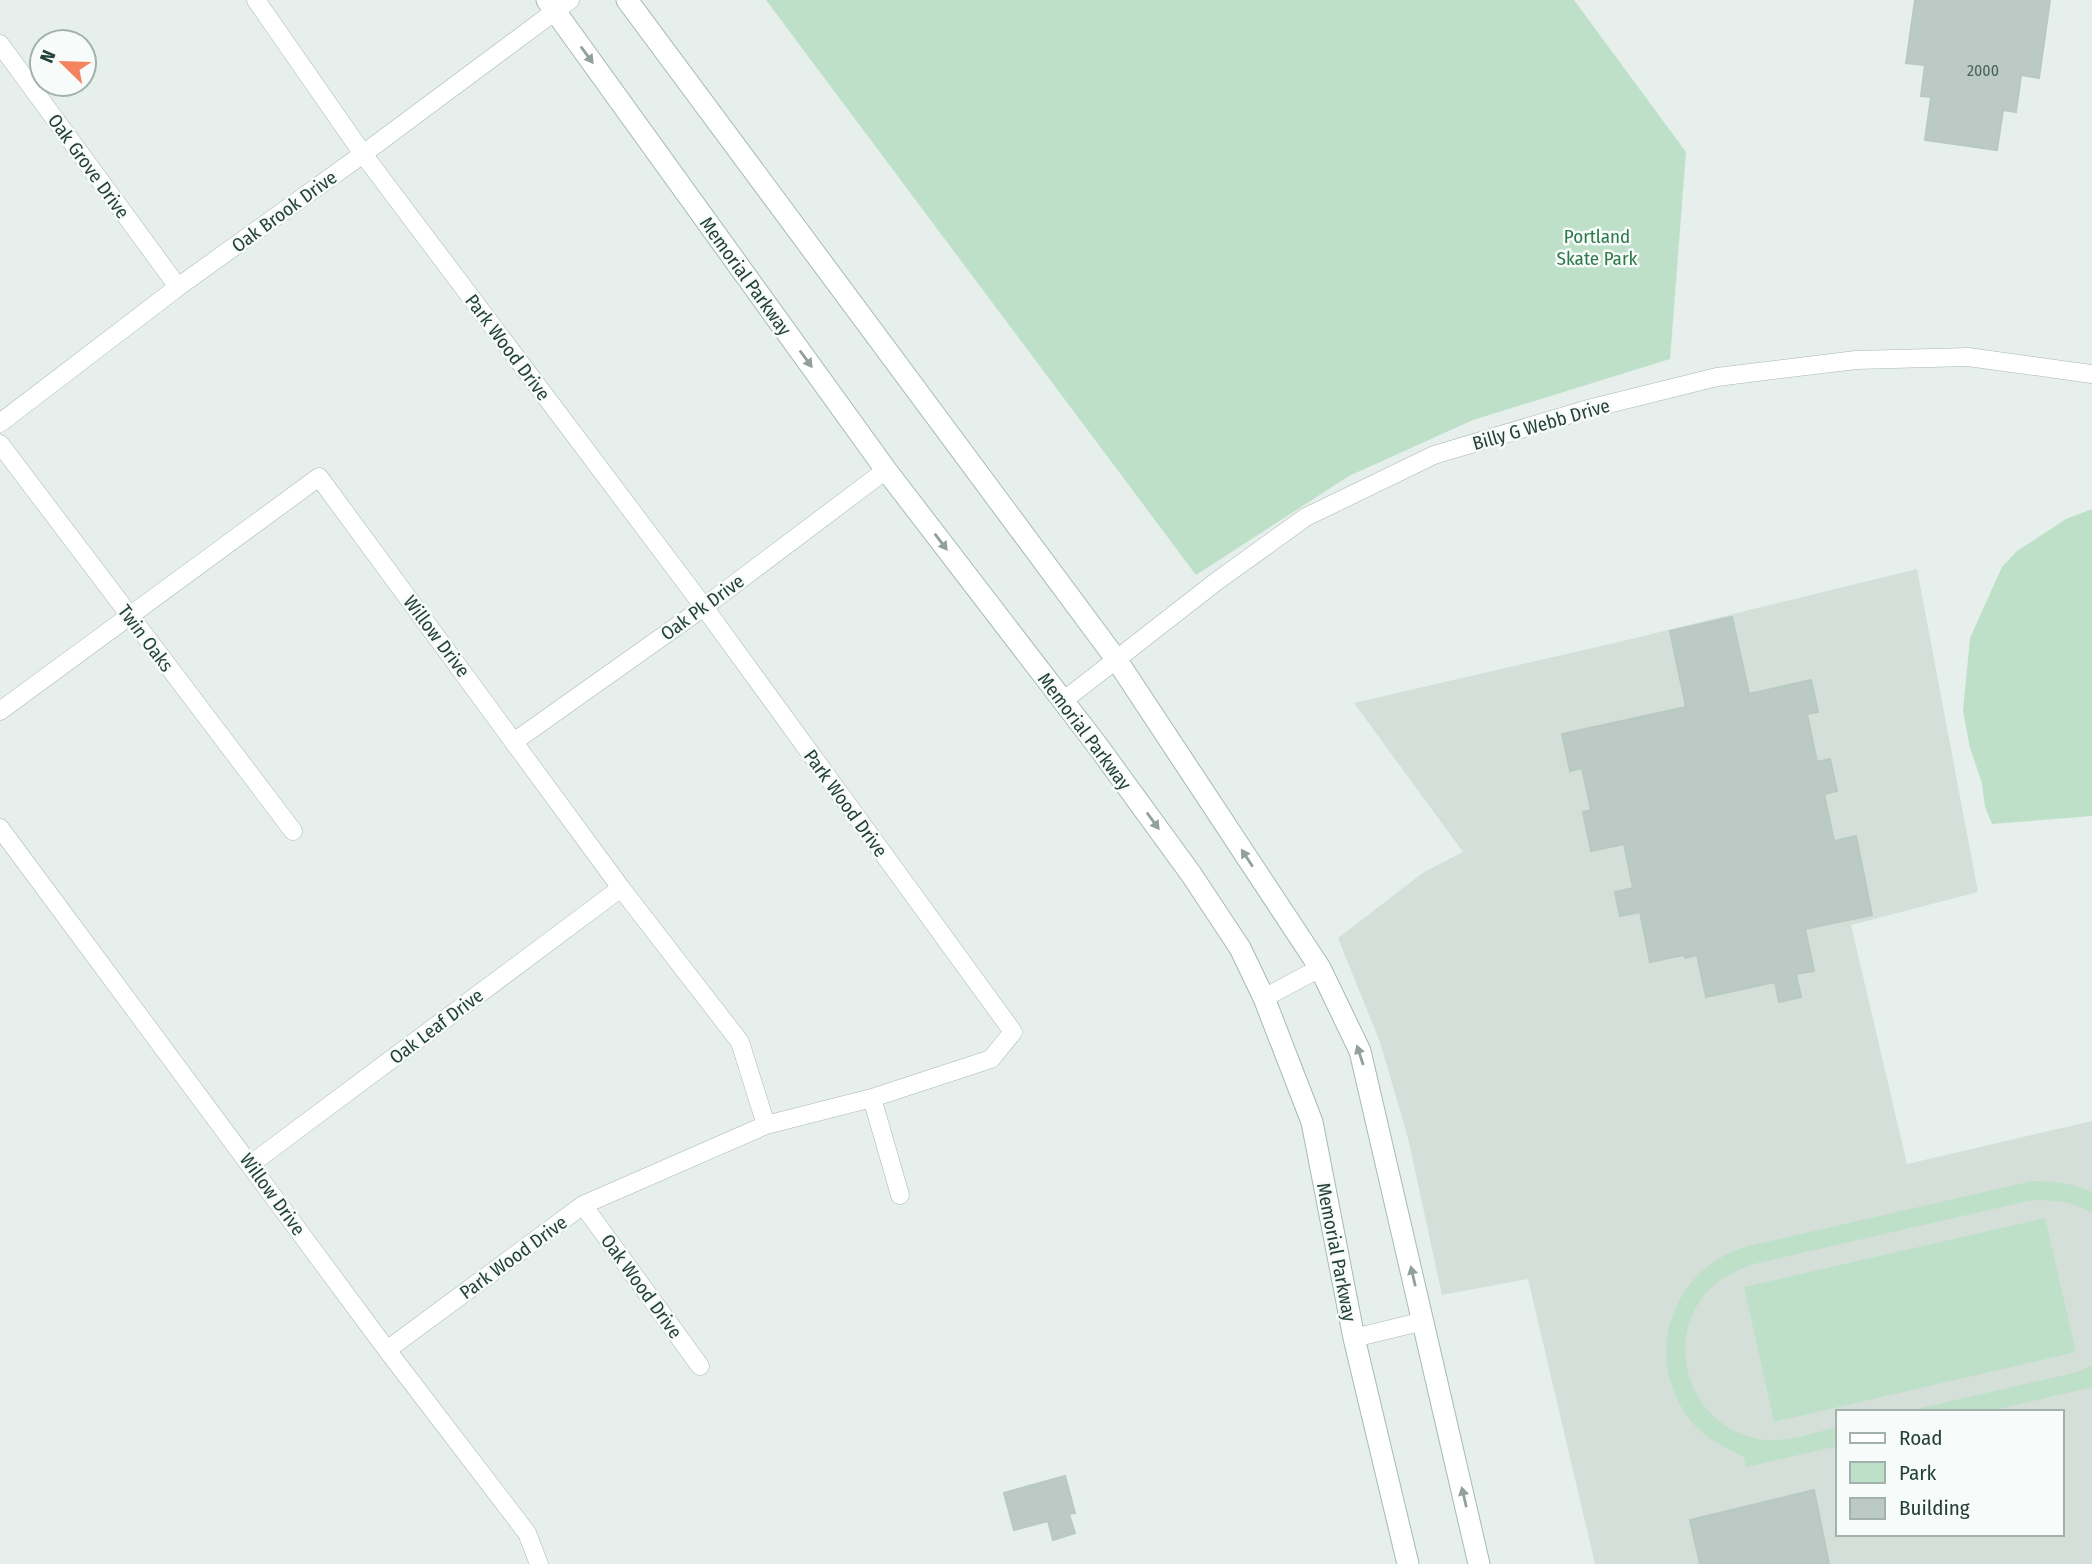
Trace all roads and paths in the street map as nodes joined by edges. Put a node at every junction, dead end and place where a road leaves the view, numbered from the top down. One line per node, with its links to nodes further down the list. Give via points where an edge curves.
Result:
1 (256, 0): 5 (street, Park Wood Drive)
2 (626, 0): 13 (street)
3 (557, 4): 5 (street, Oak Brook Drive); 10 (street, Memorial Parkway, one-way to 10)
4 (0, 44): 6 (street, Oak Grove Drive)
5 (363, 154): 6 (street, Oak Brook Drive); 11 (street, Park Wood Drive)
6 (178, 287): 8 (street, Oak Brook Drive)
7 (2092, 374): 13 (street, Billy G Webb Drive, via 1968,357 1856,360 1717,377 1588,410 1434,455 1306,517)
8 (0, 423)
9 (0, 444): 12 (street, Twin Oaks)
10 (886, 470): 11 (street, Oak Pk Drive); 14 (street, Memorial Parkway, one-way to 14)
11 (704, 607): 16 (street, Oak Pk Drive); 22 (street, Park Wood Drive, via 1013,1031 991,1059)
12 (130, 617): 15 (street, Willow Drive); 16 (street, Willow Drive, via 319,477); 18 (street, Twin Oaks)
13 (1116, 659): 14 (street, Billy G Webb Drive); 20 (street, one-way to 13)
14 (1063, 701): 21 (street, Memorial Parkway, one-way to 21, via 1191,874 1240,948)
15 (0, 711)
16 (515, 741): 19 (street, Willow Drive)
17 (0, 828): 24 (street, Willow Drive)
18 (293, 831)
19 (621, 888): 23 (street, Willow Drive, via 740,1042); 24 (street, Oak Leaf Drive)
20 (1320, 968): 21 (street); 27 (street, one-way to 20, via 1360,1051)
21 (1264, 998): 28 (street, Memorial Parkway, via 1312,1122)
22 (872, 1098): 23 (street, Park Wood Drive); 25 (street)
23 (766, 1125): 26 (street, Park Wood Drive)
24 (251, 1164): 29 (street, Willow Drive)
25 (900, 1195)
26 (583, 1205): 29 (street, Park Wood Drive); 30 (street, Oak Wood Drive)
27 (1424, 1321): 28 (street); 33 (street, one-way to 27)
28 (1353, 1338): 32 (street, Memorial Parkway)
29 (387, 1350): 31 (street, Willow Drive, via 527,1533)
30 (700, 1366)
31 (539, 1564)
32 (1408, 1564)
33 (1479, 1564)

